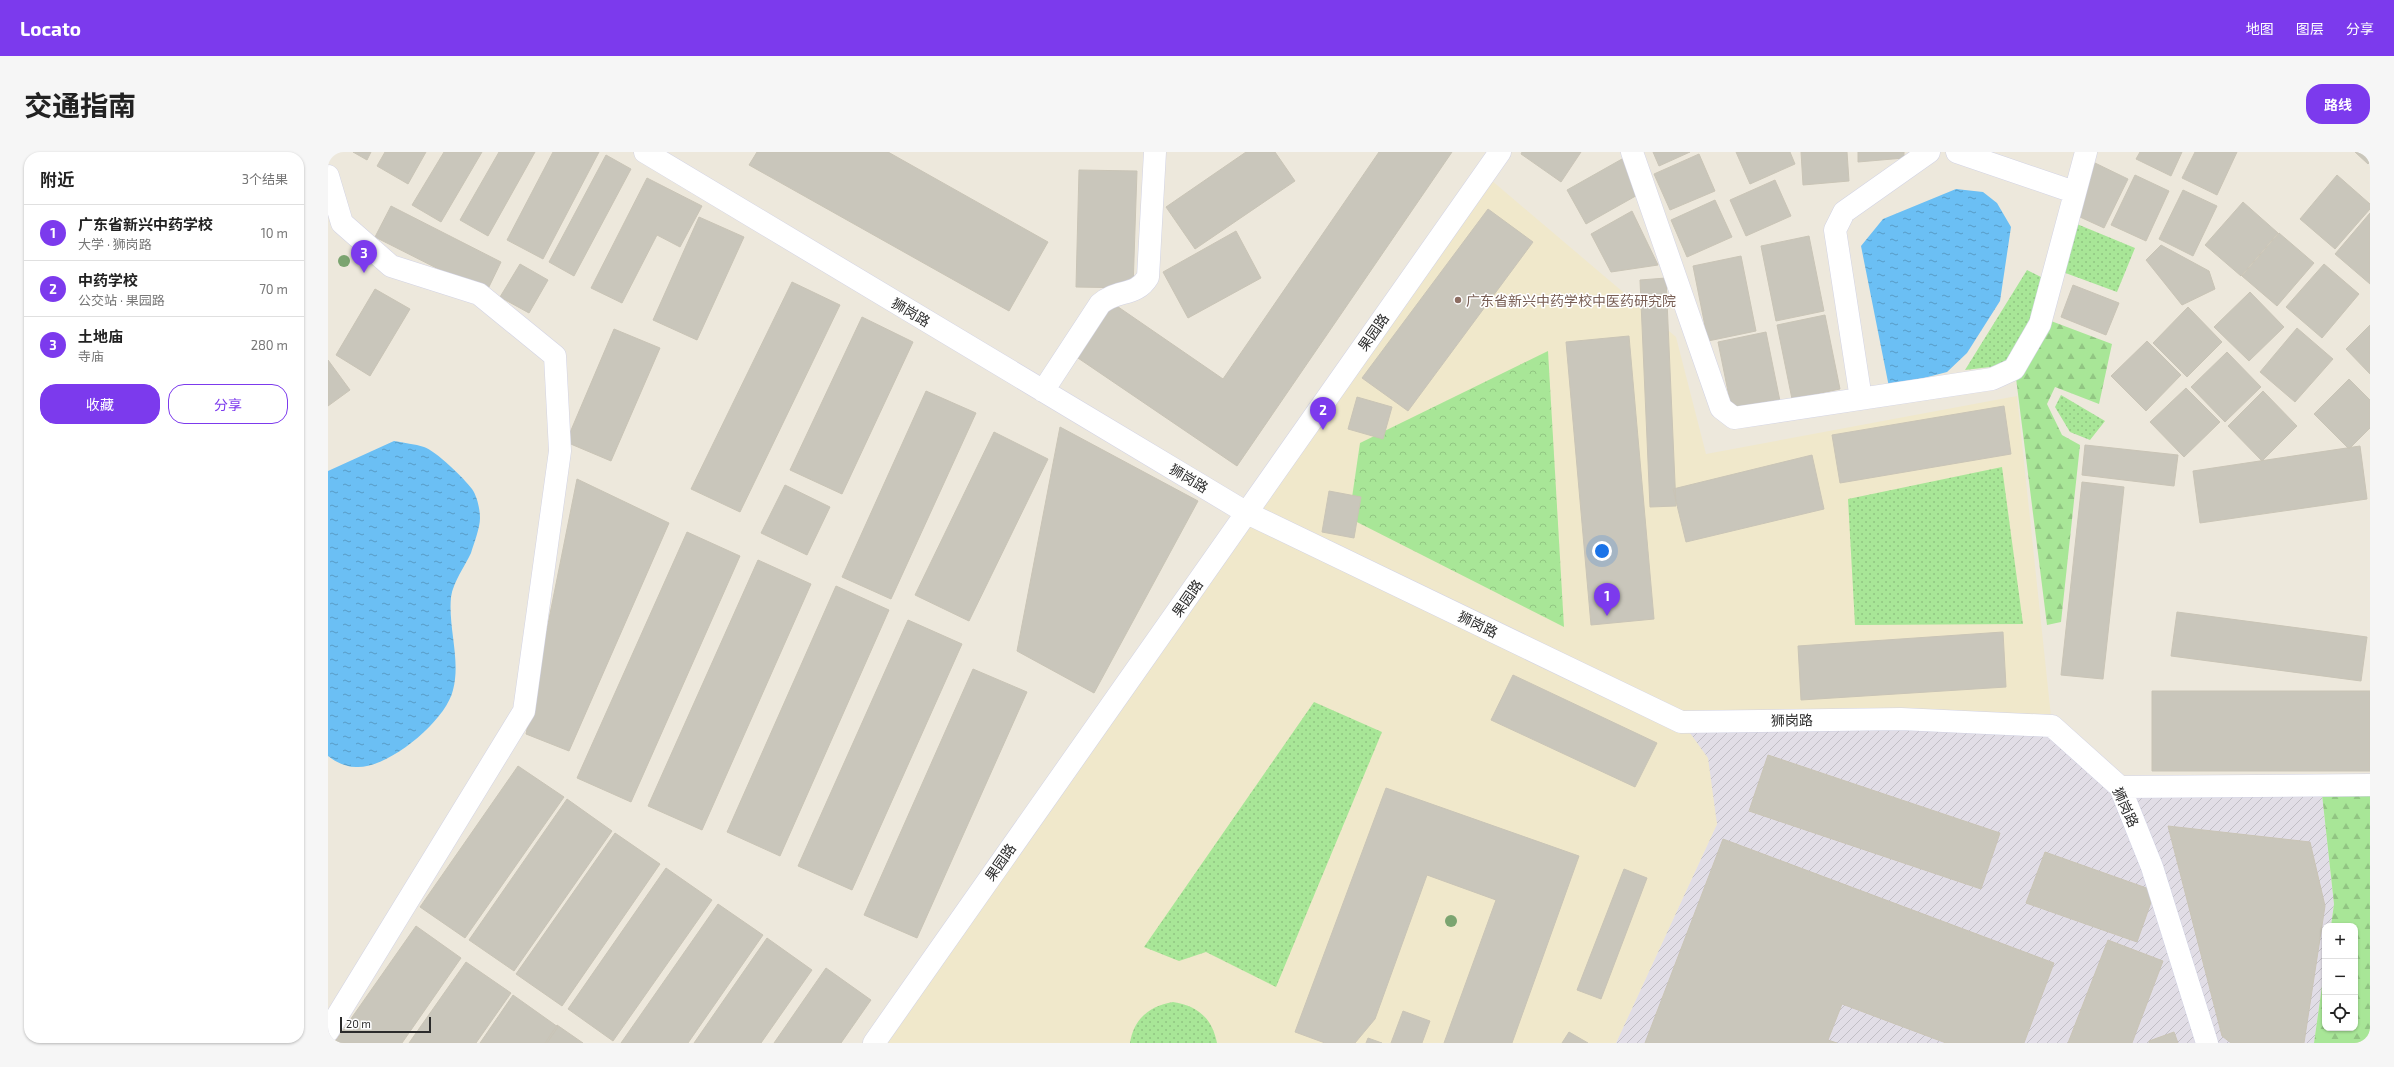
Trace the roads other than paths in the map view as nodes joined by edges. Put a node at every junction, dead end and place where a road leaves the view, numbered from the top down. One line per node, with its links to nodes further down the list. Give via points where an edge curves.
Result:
1 (645, 152): 10 (street, 狮岗路)
2 (1155, 152): 10 (street, via 1148,277 1137,290 1108,296 1100,304)
3 (1500, 152): 12 (street, 果园路)
4 (1632, 152): 11 (street, via 1721,408 1734,418)
5 (1928, 152): 11 (street, via 1844,212 1836,230)
6 (1957, 152): 9 (street)
7 (2086, 152): 9 (street)
8 (328, 176): 15 (street, via 342,223 391,266 479,294 555,356 560,451 524,711)
9 (2074, 192): 11 (street, via 2040,324 2014,369 1992,379)
10 (1043, 391): 12 (street, 狮岗路)
11 (1861, 399)
12 (1247, 513): 14 (street, 狮岗路, via 1681,722 1901,719 2052,726); 16 (street, 果园路)
13 (2370, 785): 14 (street)
14 (2120, 787): 17 (street, 狮岗路, via 2152,867)
15 (328, 1031)
16 (874, 1043)
17 (2207, 1043)

